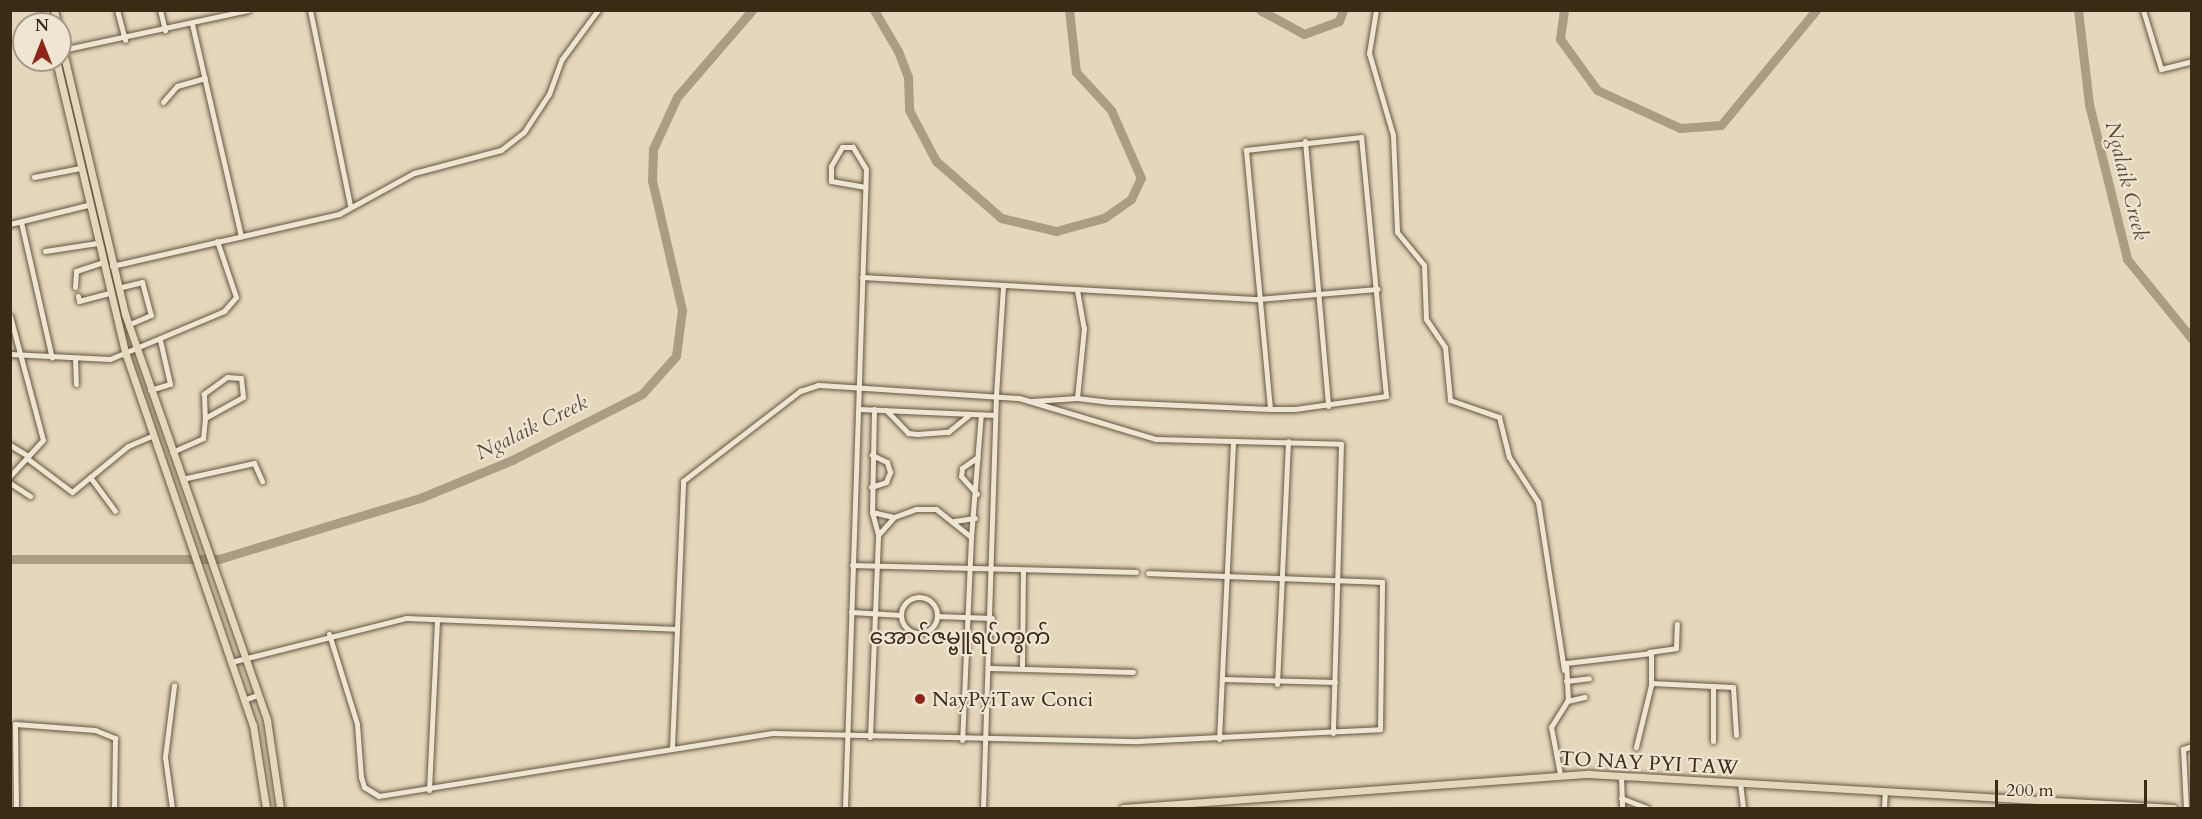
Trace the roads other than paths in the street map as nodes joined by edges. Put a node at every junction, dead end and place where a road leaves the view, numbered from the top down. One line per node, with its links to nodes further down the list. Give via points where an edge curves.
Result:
1 (117, 10): 10 (street)
2 (160, 10): 9 (street)
3 (248, 10): 8 (street)
4 (310, 10): 24 (street)
5 (598, 10): 24 (street, via 562,59 549,94 524,132 501,150 414,172)
6 (1376, 10): 115 (street, via 1370,53 1393,135 1397,232 1424,264 1426,319 1445,346 1450,400 1499,417 1509,457 1538,502)
7 (2143, 10): 12 (street, via 2161,69)
8 (192, 24): 9 (street); 15 (street)
9 (165, 30): 10 (street)
10 (125, 40): 11 (street)
11 (72, 48)
12 (2192, 61)
13 (59, 72): 20 (main road)
14 (66, 72): 32 (main road)
15 (205, 78): 16 (street); 27 (street)
16 (186, 84): 17 (street); 18 (street)
17 (187, 92)
18 (163, 102)
19 (1305, 141): 37 (street, via 1363,139); 40 (street); 42 (street, via 1247,148)
20 (80, 168): 21 (street); 23 (main road)
21 (34, 177)
22 (865, 187): 22 (street, via 831,181 831,166 842,147 853,147 865,165); 33 (street)
23 (88, 205): 25 (street); 29 (main road)
24 (350, 205): 27 (street, via 339,214)
25 (21, 222): 26 (street); 50 (street)
26 (10, 224)
27 (241, 236): 28 (street)
28 (217, 241): 32 (street); 45 (street, via 235,302)
29 (97, 243): 30 (street); 31 (main road)
30 (45, 251)
31 (101, 263): 34 (street, via 76,271); 39 (main road)
32 (112, 266): 36 (main road)
33 (862, 278): 35 (street); 54 (street)
34 (75, 287)
35 (1003, 287): 38 (street); 55 (street)
36 (118, 288): 44 (main road); 44 (street, via 142,282 151,315)
37 (1378, 289): 40 (street); 58 (street, via 1386,396)
38 (1077, 290): 42 (street); 56 (street, via 1084,328)
39 (109, 293): 41 (street, via 79,301); 48 (main road)
40 (1318, 294): 42 (street); 58 (street)
41 (78, 296)
42 (1258, 299): 61 (street)
43 (10, 316): 49 (street)
44 (128, 325): 46 (main road)
45 (160, 340): 46 (street); 53 (street, via 170,384)
46 (137, 351): 48 (street); 53 (main road)
47 (10, 354): 49 (street)
48 (126, 355): 51 (street); 67 (main road)
49 (22, 356): 50 (street); 74 (street, via 43,440)
50 (52, 358): 51 (street)
51 (75, 358): 52 (street)
52 (75, 384)
53 (150, 390): 71 (main road)
54 (858, 390): 55 (street); 59 (street); 108 (street, via 818,385 800,391 683,481)
55 (996, 395): 57 (street); 65 (street)
56 (1077, 398): 57 (street); 61 (street)
57 (1031, 401): 68 (street, via 1156,439)
58 (1328, 406): 61 (street)
59 (859, 409): 60 (street); 90 (street)
60 (874, 409): 62 (street); 72 (street)
61 (1270, 409)
62 (886, 410): 63 (street); 63 (street, via 908,433 917,434 948,432)
63 (970, 414): 64 (street)
64 (981, 414): 65 (street); 73 (street)
65 (995, 415): 93 (street)
66 (205, 418): 66 (street, via 243,397 241,378 227,377 204,394); 71 (street, via 203,438)
67 (154, 435): 76 (street, via 128,446); 112 (main road)
68 (1233, 441): 69 (street); 97 (street)
69 (1288, 441): 98 (street); 99 (street, via 1344,447)
70 (10, 446): 74 (street)
71 (172, 452): 77 (main road)
72 (872, 454): 80 (street); 80 (street, via 886,462 890,472 886,482)
73 (978, 457): 81 (street); 81 (street, via 962,468 961,476)
74 (28, 458): 75 (street); 76 (street, via 72,492)
75 (10, 476)
76 (90, 477): 83 (street)
77 (182, 479): 78 (street, via 254,463); 111 (main road)
78 (262, 482)
79 (10, 483): 82 (street)
80 (871, 487): 84 (street)
81 (977, 494): 86 (street)
82 (30, 496)
83 (115, 511)
84 (872, 512): 85 (street); 88 (street)
85 (894, 517): 87 (street, via 915,509 936,509); 88 (street)
86 (975, 518): 87 (street); 89 (street)
87 (954, 521): 89 (street)
88 (878, 535): 91 (street)
89 (971, 537): 92 (street)
90 (852, 565): 91 (street); 100 (street)
91 (877, 565): 92 (street); 101 (street)
92 (968, 569): 93 (street); 104 (street)
93 (993, 569): 94 (street); 105 (street)
94 (1023, 570): 95 (street); 113 (street)
95 (1136, 572)
96 (1148, 573): 97 (street)
97 (1227, 576): 98 (street); 118 (street)
98 (1282, 578): 99 (street); 122 (street)
99 (1338, 580): 120 (street); 129 (street, via 1383,584 1381,724 1374,731)
100 (851, 612): 101 (street); 131 (street)
101 (875, 613): 102 (street); 132 (street)
102 (901, 615): 103 (street, via 905,626 921,633 932,628); 103 (street, via 910,600 923,598 934,604)
103 (937, 616): 104 (street)
104 (965, 618): 105 (street); 133 (street)
105 (992, 618): 114 (street)
106 (437, 619): 108 (street); 109 (street, via 390,619); 144 (street)
107 (1677, 624): 110 (street, via 1676,648)
108 (677, 629): 139 (street)
109 (329, 634): 111 (street); 144 (street, via 357,724 364,787 388,797)
110 (1649, 652): 115 (street, via 1566,663); 121 (street)
111 (245, 656): 112 (street); 125 (main road)
112 (231, 662): 127 (main road)
113 (1022, 665): 114 (street); 116 (street)
114 (990, 668): 134 (street)
115 (1564, 670): 119 (street)
116 (1133, 672)
117 (1589, 678): 119 (street)
118 (1223, 679): 122 (street); 135 (street)
119 (1566, 681): 128 (street)
120 (1335, 682): 122 (street); 129 (street)
121 (1651, 683): 124 (street); 138 (street)
122 (1277, 684)
123 (174, 686): 150 (street, via 165,757)
124 (1713, 686): 130 (street, via 1735,688); 136 (street)
125 (257, 695): 127 (street); 152 (main road, via 275,750)
126 (1585, 697): 128 (street)
127 (244, 700): 151 (main road, via 261,753)
128 (1567, 702): 140 (street, via 1551,727)
129 (1333, 733): 135 (street)
130 (1736, 735)
131 (847, 737): 132 (street); 139 (street, via 773,733); 153 (street)
132 (870, 737): 133 (street)
133 (962, 740): 134 (street)
134 (987, 740): 135 (street); 154 (street)
135 (1220, 740)
136 (1713, 741)
137 (2192, 746): 163 (street, via 2183,749)
138 (1636, 747)
139 (672, 748): 144 (street)
140 (1560, 774): 141 (main road, TO NAY PYI TAW); 147 (main road, TO NAY PYI TAW)
141 (1621, 775): 142 (main road, TO NAY PYI TAW); 146 (street)
142 (1740, 783): 145 (main road, TO NAY PYI TAW); 160 (street)
143 (13, 790): 148 (street); 149 (street, via 15,724 95,730 115,738)
144 (429, 790)
145 (1885, 791): 161 (street); 162 (main road, TO NAY PYI TAW)
146 (1621, 798): 158 (street); 159 (street)
147 (1224, 800): 156 (main road, TO NAY PYI TAW); 157 (street)
148 (16, 808)
149 (114, 808)
150 (172, 808)
151 (266, 808)
152 (280, 808)
153 (844, 808)
154 (983, 808)
155 (1123, 808): 156 (main road, TO NAY PYI TAW)
156 (1128, 808)
157 (1225, 808)
158 (1622, 808)
159 (1647, 808)
160 (1743, 808)
161 (1884, 808)
162 (2174, 808)
163 (2186, 808)

